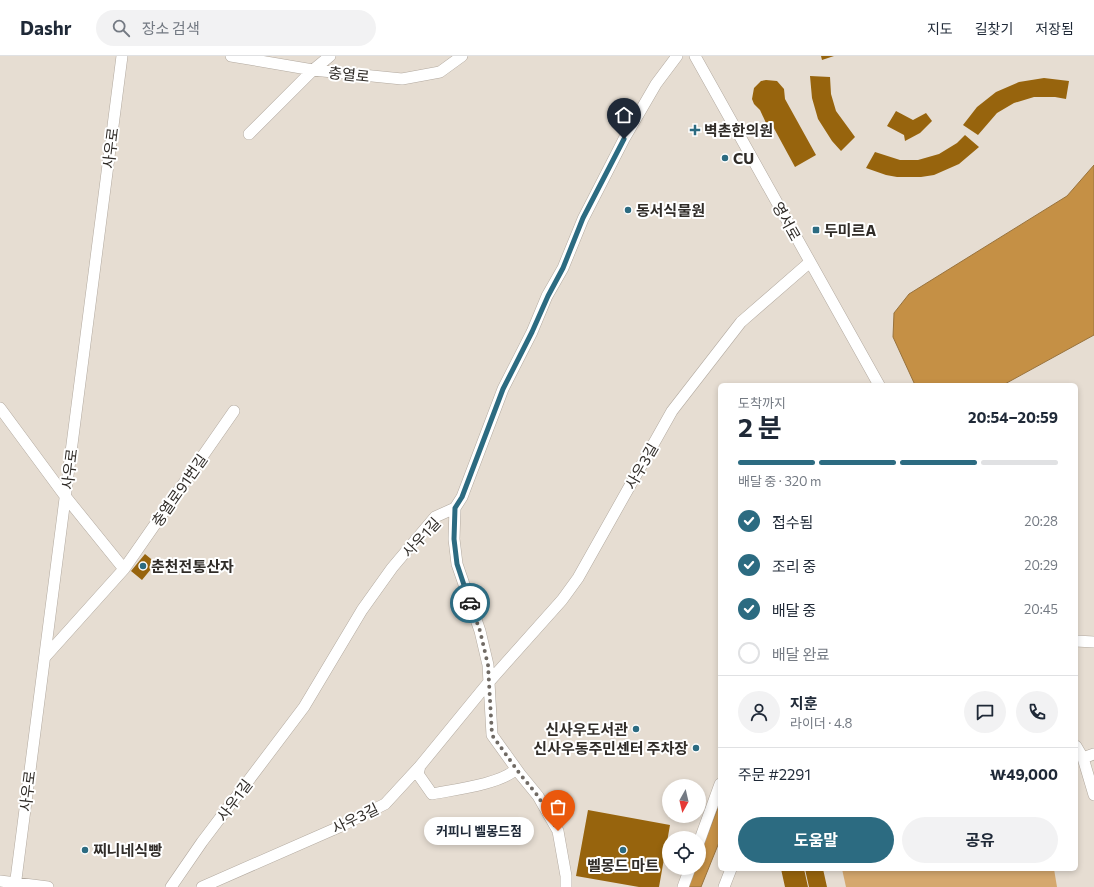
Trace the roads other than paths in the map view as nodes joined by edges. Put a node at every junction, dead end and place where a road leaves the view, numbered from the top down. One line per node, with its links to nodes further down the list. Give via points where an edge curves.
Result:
1 (122, 56): 13 (street, 사우로)
2 (234, 56): 7 (street, 충열로)
3 (330, 56): 7 (street)
4 (462, 56): 7 (street, 충열로, via 440,72 402,79)
5 (677, 56): 14 (street, 사우1길, via 656,84 624,139 583,218 563,268 503,389 462,497)
6 (695, 56): 9 (street, 영서로)
7 (313, 70): 8 (street)
8 (249, 134)
9 (810, 262): 10 (street, 영서로); 19 (street, 사우3길, via 741,322 714,355 672,411 578,578 562,600)
10 (879, 383)
11 (0, 408): 13 (street)
12 (234, 411): 15 (street, 충열로91번길)
13 (65, 496): 15 (street); 18 (street, 사우로)
14 (455, 508): 19 (street, via 454,539 457,564 480,631 488,665); 33 (street, 사우1길, via 435,517 392,568 362,610 304,707)
15 (124, 569): 18 (street, 충열로91번길)
16 (1078, 641): 17 (street)
17 (1094, 642)
18 (45, 657): 31 (street, 사우로)
19 (488, 682): 23 (street, 사우3길); 24 (street, via 492,735)
20 (1078, 749): 22 (street)
21 (1094, 754): 22 (street)
22 (1083, 758): 26 (street)
23 (420, 766): 24 (street, via 418,774 432,794 487,783); 34 (street, 사우3길, via 385,804)
24 (516, 768): 35 (street, via 538,796 558,831)
25 (718, 790): 27 (street)
26 (1094, 796)
27 (703, 831)
28 (730, 871): 37 (street)
29 (687, 875): 36 (street)
30 (0, 881): 31 (street)
31 (15, 885): 32 (street)
32 (48, 887)
33 (171, 887)
34 (202, 887)
35 (566, 887)
36 (683, 887)
37 (724, 887)

